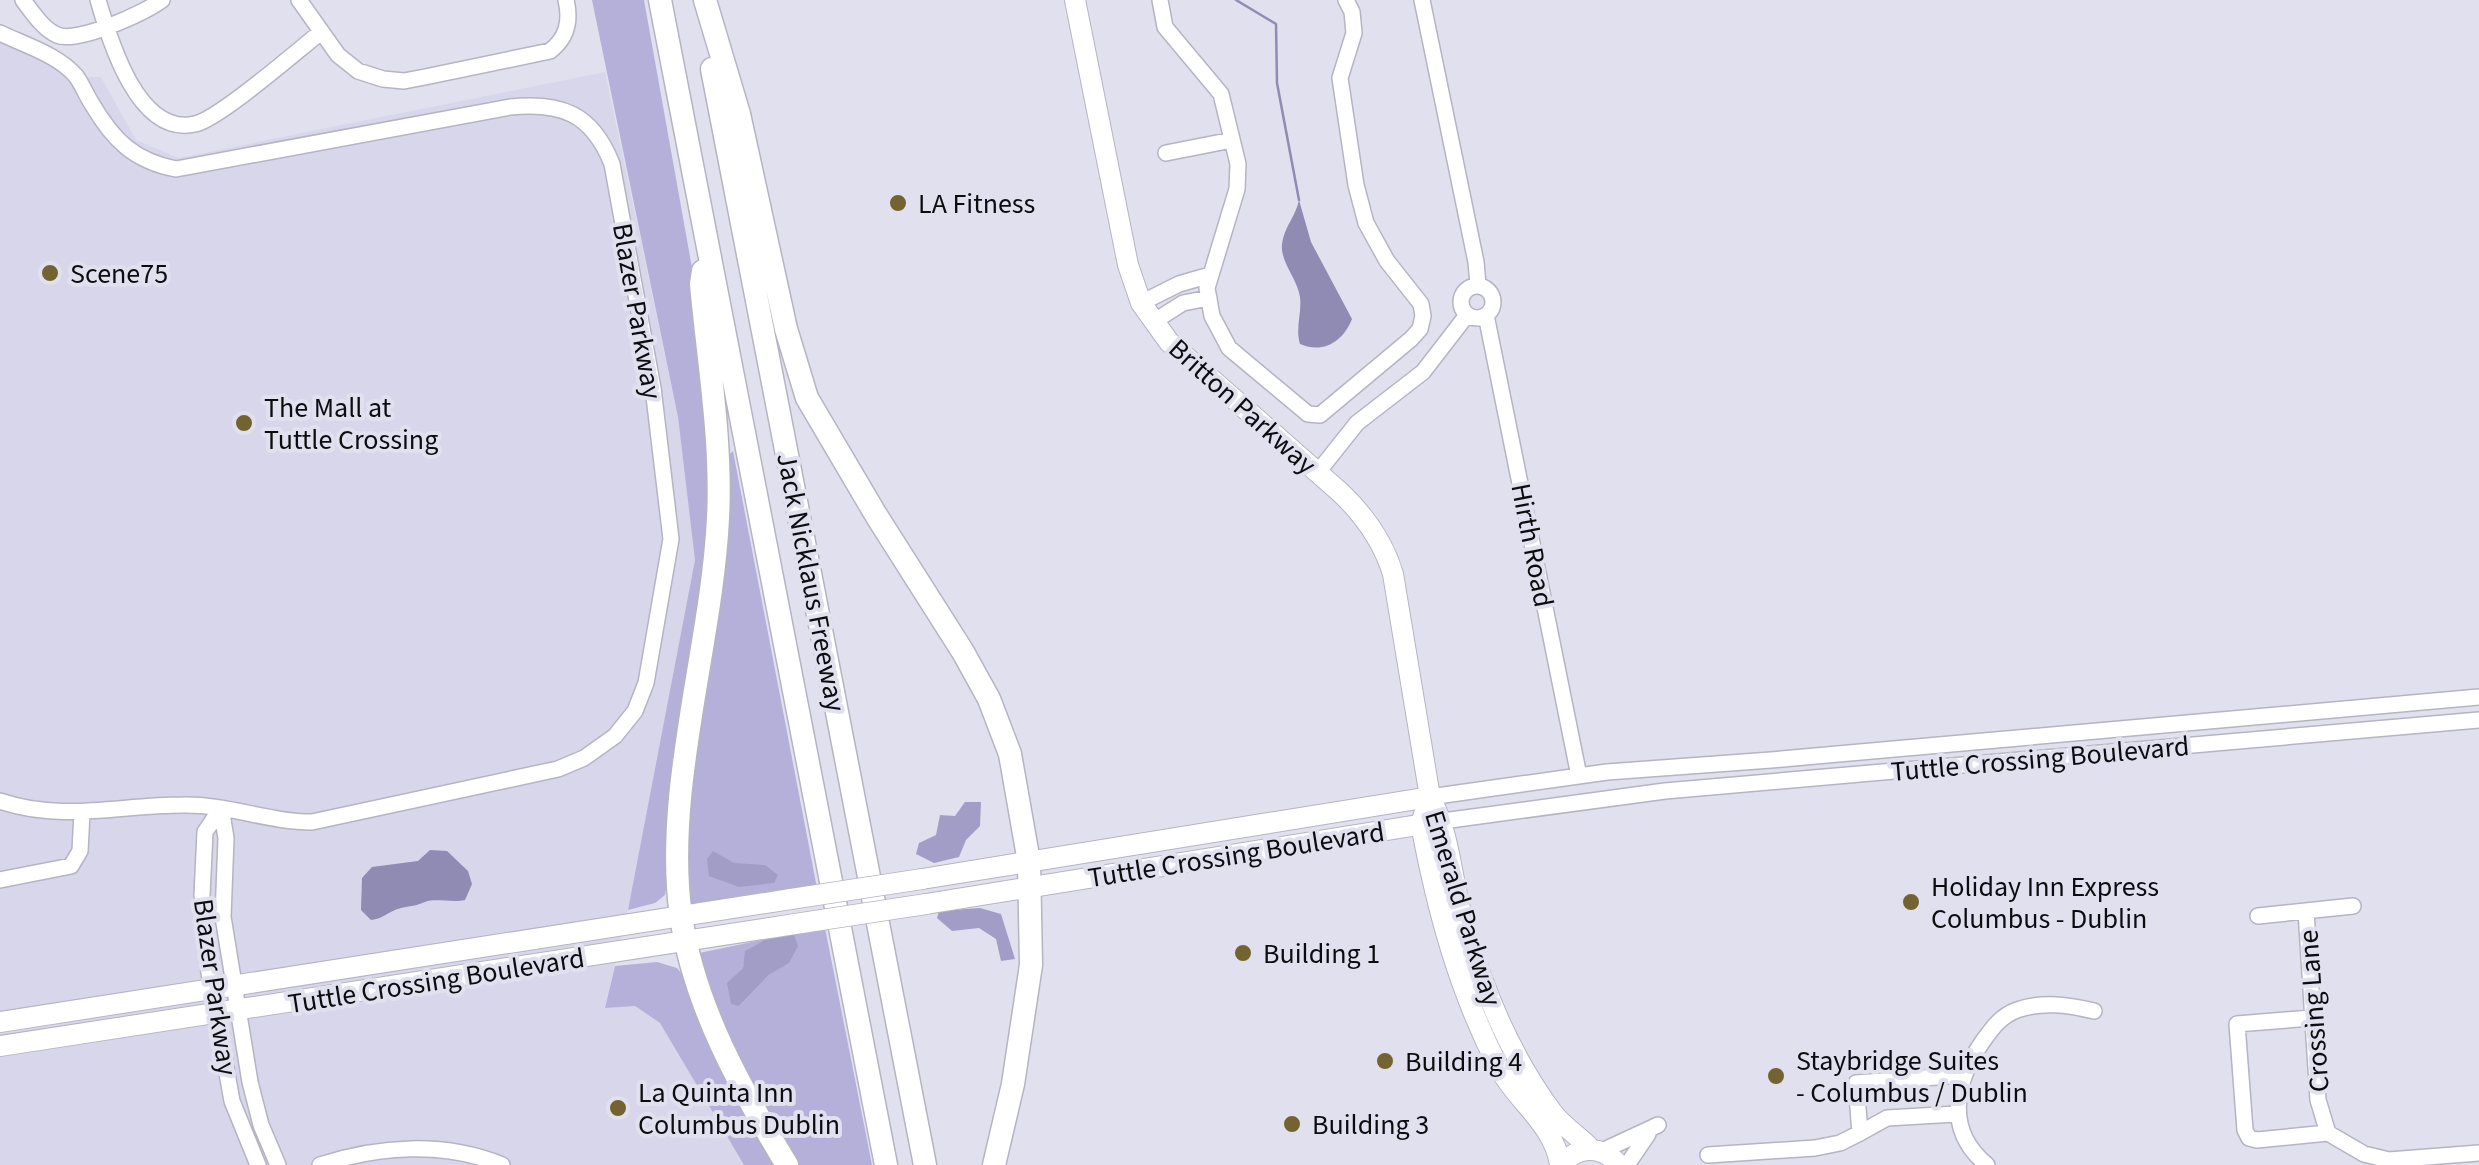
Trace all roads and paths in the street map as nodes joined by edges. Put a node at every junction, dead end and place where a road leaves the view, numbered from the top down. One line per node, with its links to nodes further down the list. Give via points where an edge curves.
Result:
1 (23, 0): 12 (street, via 62,37)
2 (98, 0): 12 (street)
3 (162, 0): 12 (street)
4 (299, 0): 13 (street)
5 (566, 0): 13 (street, via 568,24 550,52 404,81 358,70)
6 (660, 0): 17 (highway, Jack Nicklaus Freeway)
7 (702, 0): 35 (highway, via 739,114 786,329 808,398 989,699); 68 (highway, Jack Nicklaus Freeway)
8 (1075, 0): 21 (main road, Britton Parkway, via 1128,265)
9 (1160, 0): 15 (street, via 1166,27 1220,94)
10 (1346, 0): 22 (street, via 1354,33 1341,97 1359,200 1387,261 1421,304 1420,329 1331,409 1308,414 1229,348)
11 (1422, 0): 20 (street)
12 (106, 26): 13 (street, via 144,103 180,125 207,120)
13 (321, 32)
14 (0, 33): 33 (street, Blazer Parkway, via 61,63 119,143 154,165 204,166 532,105 575,116 605,146 612,164 653,388 671,539 646,683 635,711 615,736 558,769 312,822)
15 (1232, 140): 16 (street); 18 (street, via 1236,189)
16 (1166, 153)
17 (707, 241): 44 (highway, via 701,284 719,516 682,794); 67 (highway, Jack Nicklaus Freeway)
18 (1210, 274): 19 (street); 22 (street)
19 (1178, 284): 21 (street); 23 (street)
20 (1478, 285): 24 (street, via 1462,295); 25 (street, via 1492,296)
21 (1142, 302): 26 (main road, Britton Parkway)
22 (1210, 303): 23 (street)
23 (1188, 305): 26 (street)
24 (1466, 315): 25 (street); 27 (street, via 1423,372 1357,423)
25 (1486, 315): 30 (street, Hirth Road)
26 (1156, 326): 27 (main road, Britton Parkway)
27 (1318, 472): 31 (main road, Britton Parkway, via 1362,514 1389,560)
28 (2479, 697): 30 (street, Tuttle Crossing Boulevard)
29 (2479, 720): 36 (street, Tuttle Crossing Boulevard, via 1665,791)
30 (1579, 776): 31 (street, Tuttle Crossing Boulevard)
31 (1430, 798): 36 (main road, Emerald Parkway); 37 (main road, Emerald Parkway); 38 (main road, Tuttle Crossing Boulevard)
32 (0, 801): 34 (street, Blazer Parkway, via 37,812)
33 (221, 808): 34 (street, Blazer Parkway); 47 (street, Blazer Parkway, via 223,917); 48 (street, Blazer Parkway, via 206,832 203,871)
34 (82, 812): 40 (street, via 80,851 72,866)
35 (1023, 812): 38 (main road, via 1045,848); 39 (highway)
36 (1443, 821): 37 (main road, Tuttle Crossing Boulevard); 60 (main road, Emerald Parkway, via 1460,911 1503,1030 1553,1114)
37 (1421, 824): 41 (main road, Tuttle Crossing Boulevard); 70 (main road, Emerald Parkway, via 1469,1005 1516,1096 1552,1137)
38 (1132, 845): 39 (main road, Tuttle Crossing Boulevard)
39 (1030, 862): 41 (highway); 44 (main road, Tuttle Crossing Boulevard, bridge)
40 (0, 880)
41 (1030, 887): 46 (main road, Tuttle Crossing Boulevard, bridge); 69 (highway, via 1028,995)
42 (2353, 906): 43 (street, Crossing Lane)
43 (2306, 911): 45 (street, Crossing Lane); 52 (street, Crossing Lane)
44 (681, 915): 46 (highway); 47 (main road, Tuttle Crossing Boulevard)
45 (2258, 916)
46 (686, 941): 49 (main road, Tuttle Crossing Boulevard); 66 (highway, via 734,1071)
47 (234, 984): 48 (main road, Tuttle Crossing Boulevard); 49 (street, Blazer Parkway)
48 (211, 987): 50 (street, Blazer Parkway); 53 (main road, Tuttle Crossing Boulevard)
49 (238, 1010): 50 (main road, Tuttle Crossing Boulevard); 63 (street, Blazer Parkway, via 256,1106)
50 (216, 1012): 54 (main road, Tuttle Crossing Boulevard); 62 (street, Blazer Parkway, via 232,1101)
51 (2094, 1012): 55 (street, via 2066,1004 2016,1010 1996,1022)
52 (2311, 1018): 58 (street, Crossing Lane, via 2318,1100); 58 (street, via 2237,1024 2244,1130 2257,1140)
53 (0, 1022)
54 (0, 1046)
55 (1963, 1075): 56 (street); 57 (street, via 1856,1083)
56 (1956, 1114): 57 (street, via 1887,1118); 72 (street, via 1964,1140)
57 (1860, 1133): 61 (street, via 1815,1148)
58 (2328, 1133): 59 (street, Crossing Lane, via 2389,1160)
59 (2479, 1154)
60 (1604, 1155): 70 (main road, via 1574,1154); 71 (street, via 1658,1125)
61 (1708, 1155)
62 (258, 1165)
63 (278, 1165)
64 (320, 1165): 65 (street, via 375,1151 421,1149)
65 (502, 1165)
66 (787, 1165)
67 (886, 1165)
68 (926, 1165)
69 (994, 1165)
70 (1561, 1165)
71 (1627, 1165)
72 (1987, 1165)

